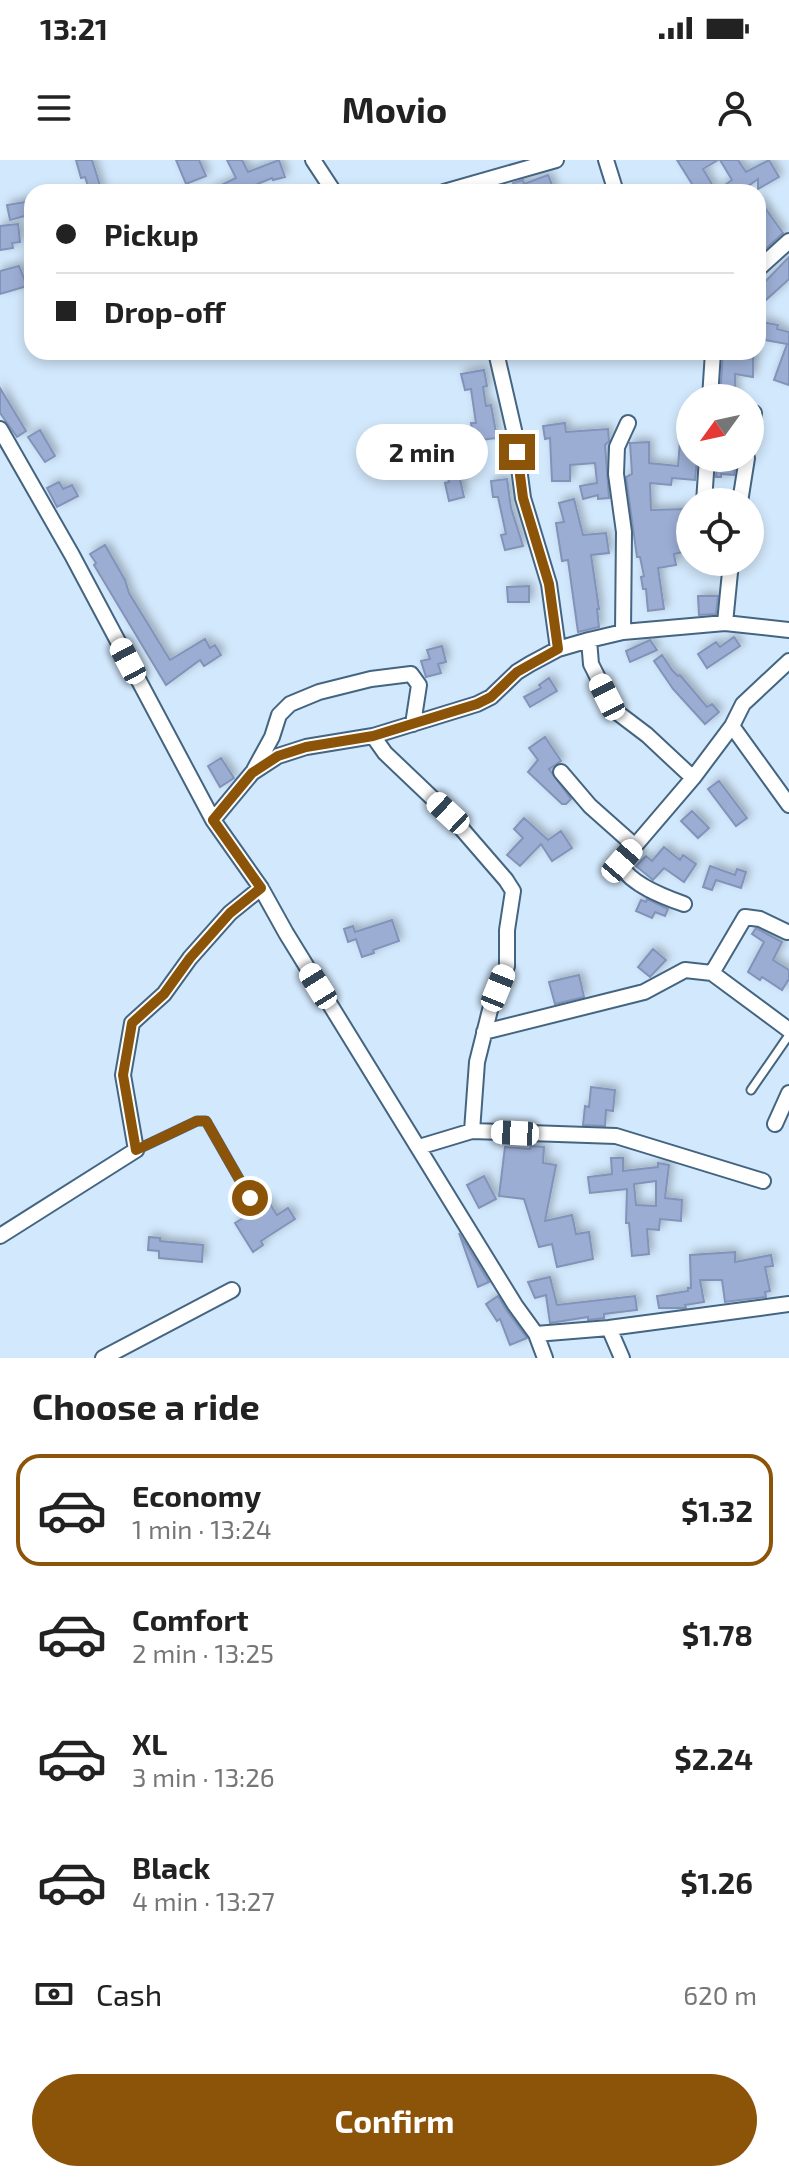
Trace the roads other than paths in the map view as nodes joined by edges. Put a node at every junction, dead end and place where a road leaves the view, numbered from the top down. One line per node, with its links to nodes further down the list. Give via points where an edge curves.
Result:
1 (313, 160): 4 (street)
2 (556, 160): 5 (street)
3 (606, 160): 6 (street)
4 (329, 184)
5 (472, 184)
6 (614, 184)
7 (789, 241): 8 (street)
8 (766, 262)
9 (498, 360): 19 (street, via 523,498 549,584)
10 (712, 360): 11 (street)
11 (711, 384)
12 (628, 423): 17 (street, via 617,447 616,474 624,532)
13 (0, 429): 28 (street)
14 (730, 576): 15 (street)
15 (725, 623): 16 (street); 17 (street)
16 (789, 630)
17 (623, 632): 18 (street)
18 (589, 640): 19 (street); 26 (street, via 591,664 614,710)
19 (558, 649): 21 (street, via 517,672 486,700)
20 (789, 661): 22 (street, via 743,704)
21 (413, 724): 23 (street); 25 (street, via 419,685 411,674 319,692 284,709)
22 (732, 726): 26 (street); 27 (street)
23 (373, 736): 25 (street, via 306,747 278,756); 34 (street, via 448,813 513,891 507,966)
24 (561, 772): 29 (street)
25 (252, 773): 28 (street)
26 (693, 778): 29 (street)
27 (789, 805)
28 (213, 820): 30 (street)
29 (635, 846): 31 (street, via 622,861 624,871 662,897)
30 (261, 888): 40 (street); 41 (street, via 230,913 164,994 132,1023 123,1075)
31 (684, 904)
32 (787, 932): 33 (street, via 745,917)
33 (712, 973): 34 (street, via 685,970 644,992); 35 (street)
34 (484, 1032): 39 (street)
35 (789, 1032): 36 (lane)
36 (751, 1090)
37 (789, 1093): 38 (street)
38 (775, 1124)
39 (472, 1131): 40 (street); 42 (street, via 616,1136)
40 (419, 1147): 48 (street)
41 (136, 1150): 43 (lane, via 206,1121); 44 (street)
42 (763, 1181)
43 (250, 1198)
44 (0, 1236)
45 (232, 1290): 49 (street)
46 (789, 1304): 47 (street)
47 (609, 1328): 48 (street); 51 (street)
48 (536, 1334): 50 (street)
49 (103, 1358)
50 (545, 1358)
51 (622, 1358)

